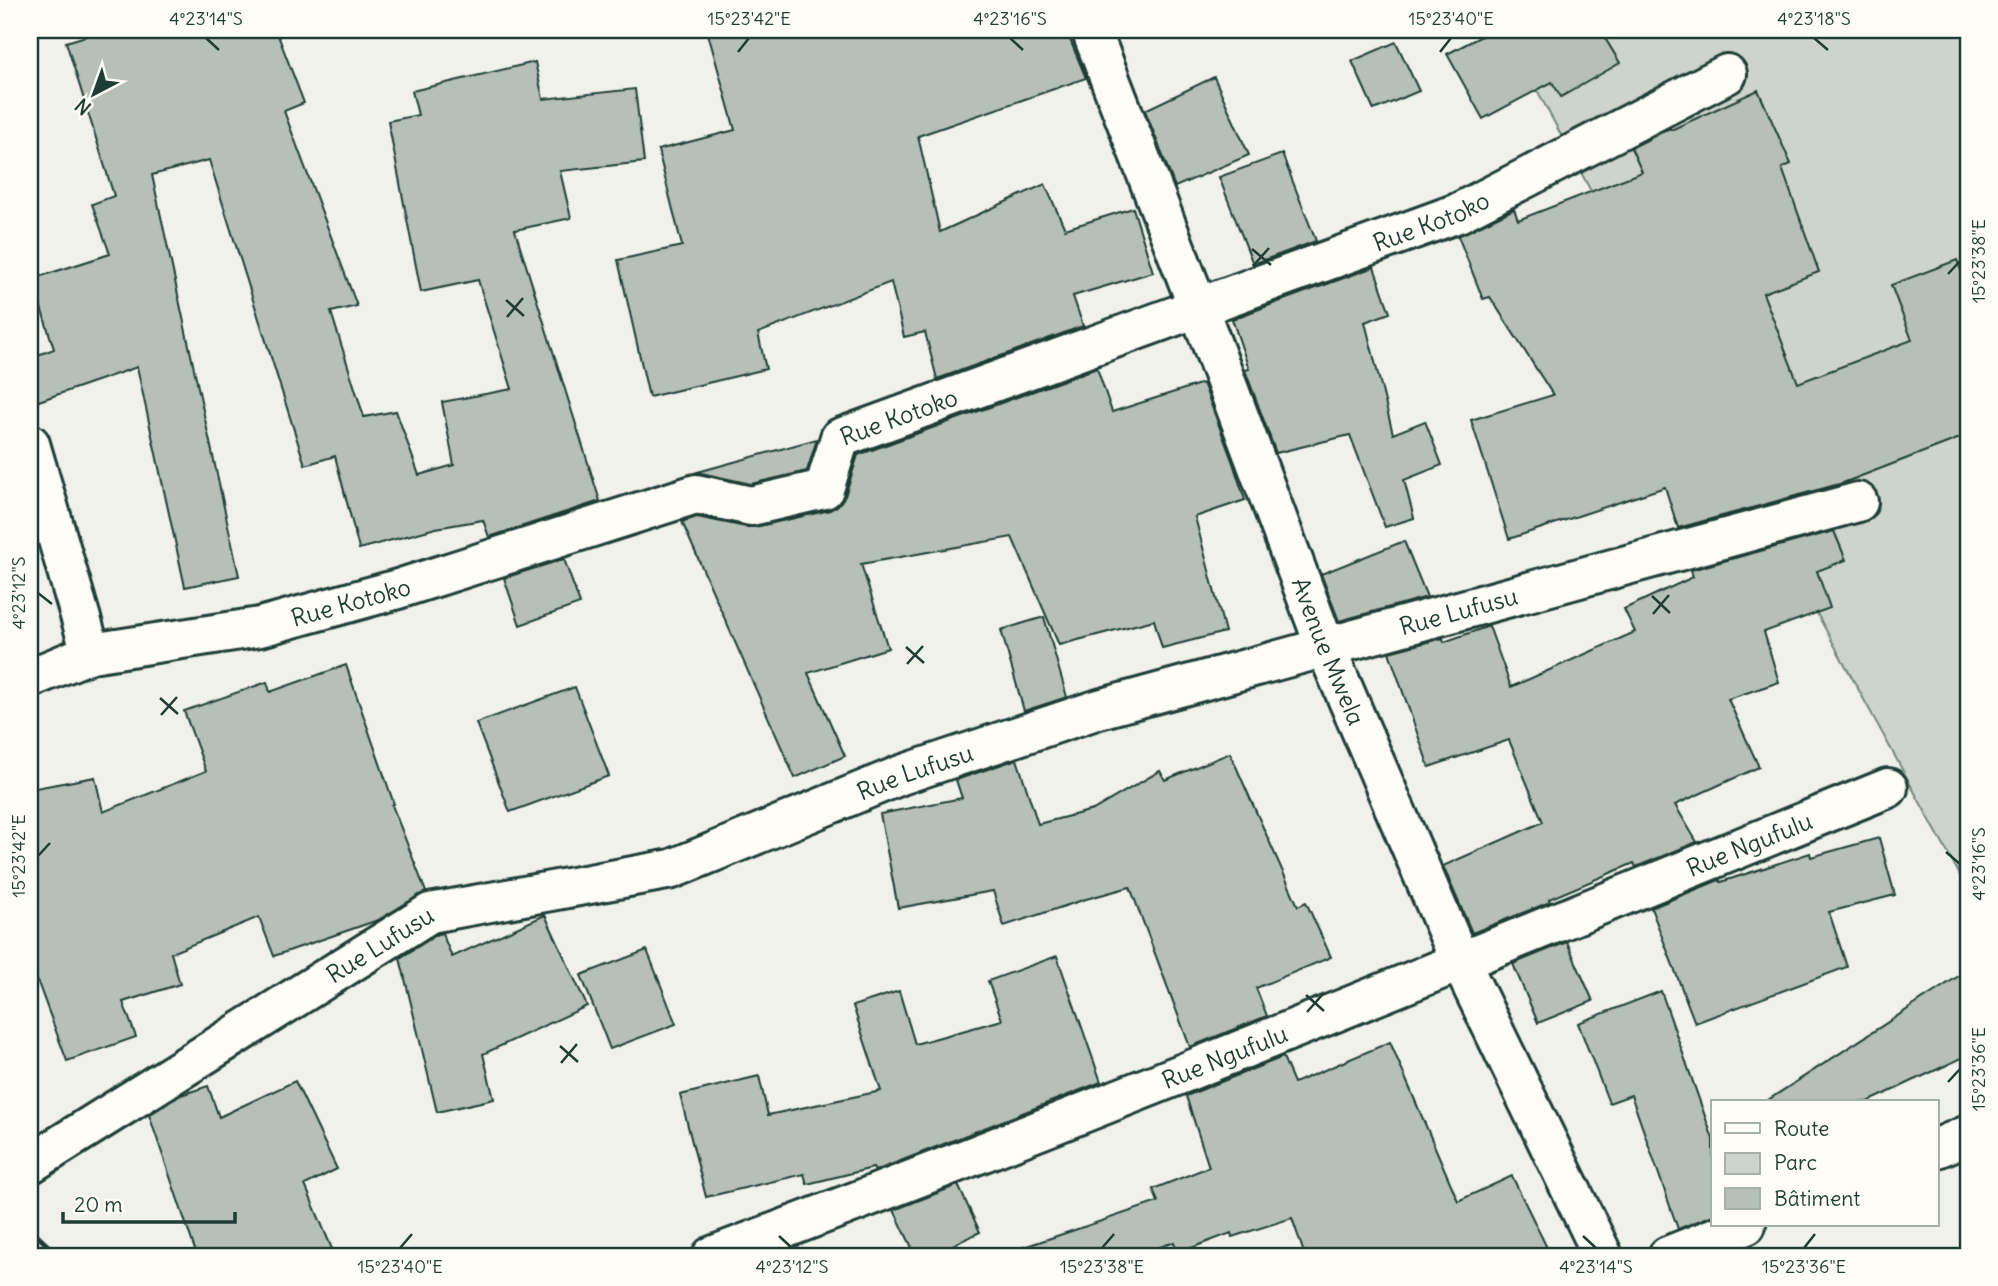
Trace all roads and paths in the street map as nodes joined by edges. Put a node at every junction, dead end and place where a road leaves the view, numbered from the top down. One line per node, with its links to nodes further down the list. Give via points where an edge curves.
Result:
1 (1090, 30): 3 (street, Avenue Mwela)
2 (1727, 74): 3 (street, Rue Kotoko, via 1458,213)
3 (1198, 307): 6 (street, Avenue Mwela); 7 (street, Rue Kotoko, via 840,438 824,489 751,506 696,494 398,589 260,627)
4 (30, 444): 7 (street)
5 (1858, 502): 6 (street, Rue Lufusu)
6 (1325, 646): 10 (street, Avenue Mwela); 13 (street, Rue Lufusu, via 1098,709 901,775 672,869 430,913)
7 (91, 653): 8 (street, Rue Kotoko)
8 (30, 678)
9 (1888, 788): 10 (street, Rue Ngufulu)
10 (1460, 961): 15 (street, Rue Ngufulu); 16 (street, Avenue Mwela)
11 (1968, 1135): 12 (street)
12 (1938, 1148)
13 (30, 1164)
14 (1743, 1226): 17 (street)
15 (712, 1256)
16 (1603, 1256)
17 (1668, 1256)

